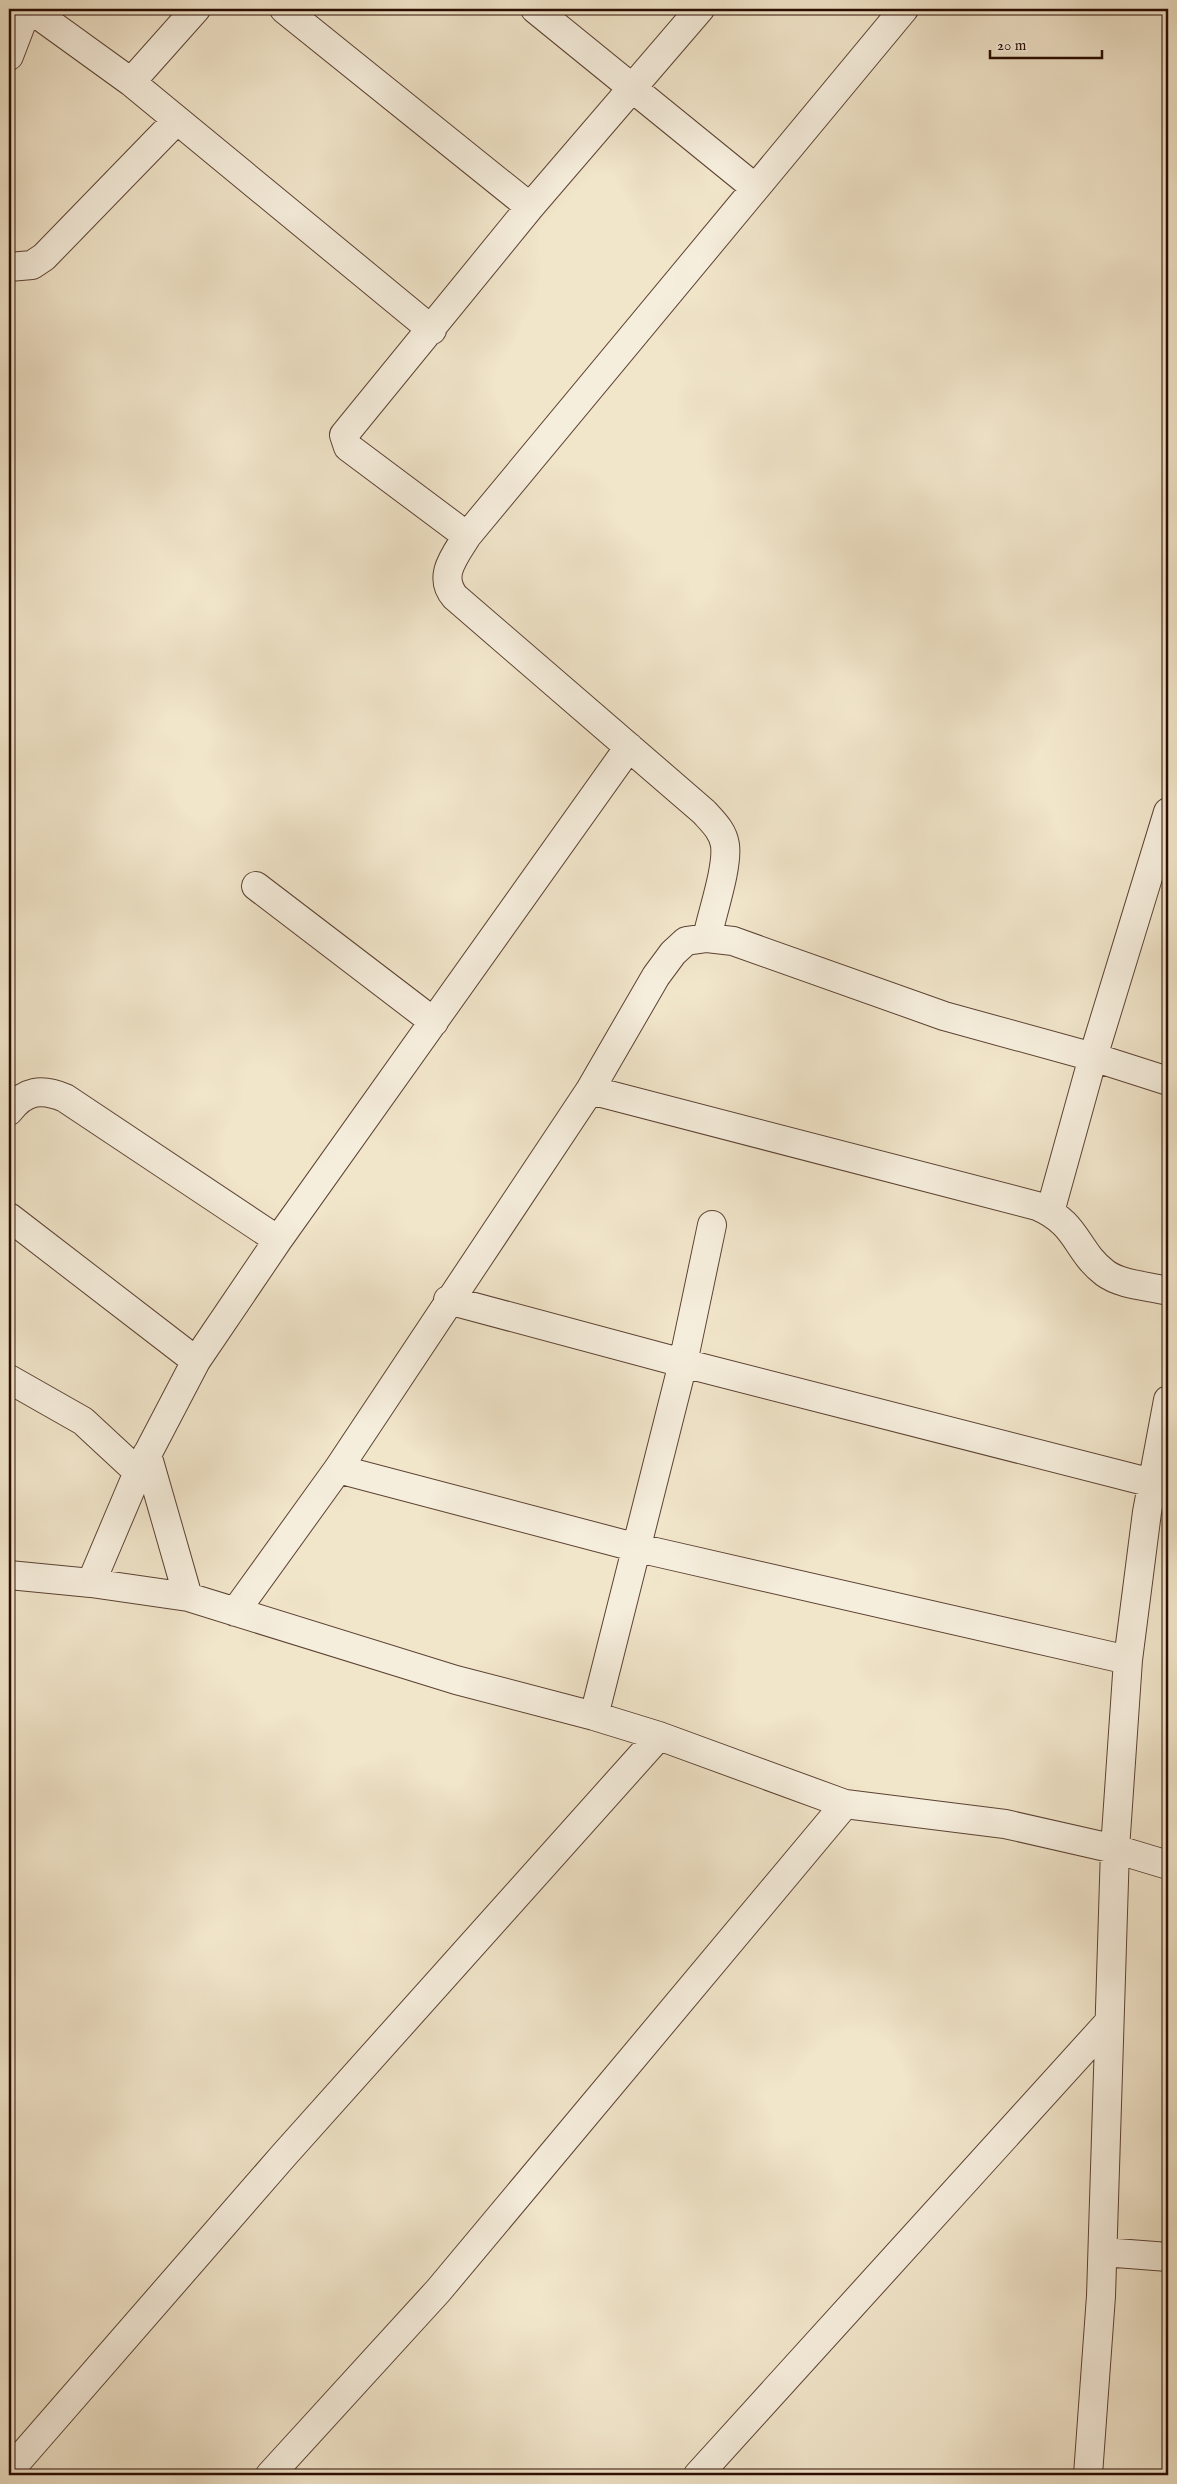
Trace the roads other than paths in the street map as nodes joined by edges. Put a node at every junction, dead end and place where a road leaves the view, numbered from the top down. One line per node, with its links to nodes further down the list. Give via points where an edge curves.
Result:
1 (28, 9): 7 (street); 8 (street)
2 (196, 9): 8 (street)
3 (284, 9): 12 (street)
4 (535, 9): 9 (street)
5 (700, 9): 9 (street)
6 (904, 9): 11 (street)
7 (9, 56)
8 (131, 82): 10 (street)
9 (633, 89): 11 (street); 12 (street)
10 (177, 120): 13 (street, via 44,258 32,265); 14 (street)
11 (754, 187): 15 (street)
12 (530, 207): 14 (street)
13 (9, 267)
14 (432, 330): 15 (street, via 346,430 344,441)
15 (467, 536): 16 (street, via 448,568 448,590)
16 (629, 747): 19 (street, via 718,828 725,859); 20 (street)
17 (1168, 812): 21 (street)
18 (256, 886): 20 (street)
19 (706, 938): 21 (street, via 733,942 944,1016); 23 (street, via 686,941 673,953 656,976)
20 (434, 1022): 28 (street)
21 (1093, 1058): 22 (street); 25 (street)
22 (1168, 1081)
23 (590, 1090): 25 (street); 30 (street)
24 (9, 1111): 28 (street, via 28,1093 51,1092 65,1098)
25 (1050, 1212): 29 (street, via 1070,1227 1105,1272 1122,1280)
26 (9, 1217): 31 (street)
27 (712, 1225): 32 (street)
28 (278, 1240): 31 (street)
29 (1168, 1291)
30 (448, 1300): 32 (street); 36 (street)
31 (196, 1361): 35 (street)
32 (683, 1363): 37 (street); 38 (street)
33 (9, 1379): 35 (street, via 83,1421)
34 (1168, 1400): 37 (street)
35 (142, 1463): 40 (street); 41 (street)
36 (338, 1468): 38 (street); 42 (street)
37 (1160, 1486): 43 (street)
38 (638, 1548): 43 (street); 44 (street)
39 (9, 1575): 40 (street)
40 (91, 1583): 41 (street)
41 (188, 1596): 42 (street)
42 (235, 1612): 44 (street, via 456,1680)
43 (1128, 1660): 47 (street)
44 (594, 1716): 45 (street)
45 (659, 1736): 46 (street); 52 (street)
46 (845, 1804): 47 (street, via 1005,1824); 53 (street, via 438,2291)
47 (1115, 1849): 48 (street); 49 (street)
48 (1168, 1865)
49 (1109, 2022): 50 (street); 54 (street)
50 (1103, 2252): 51 (street); 55 (street)
51 (1168, 2257)
52 (11, 2464)
53 (270, 2475)
54 (698, 2475)
55 (1088, 2475)

